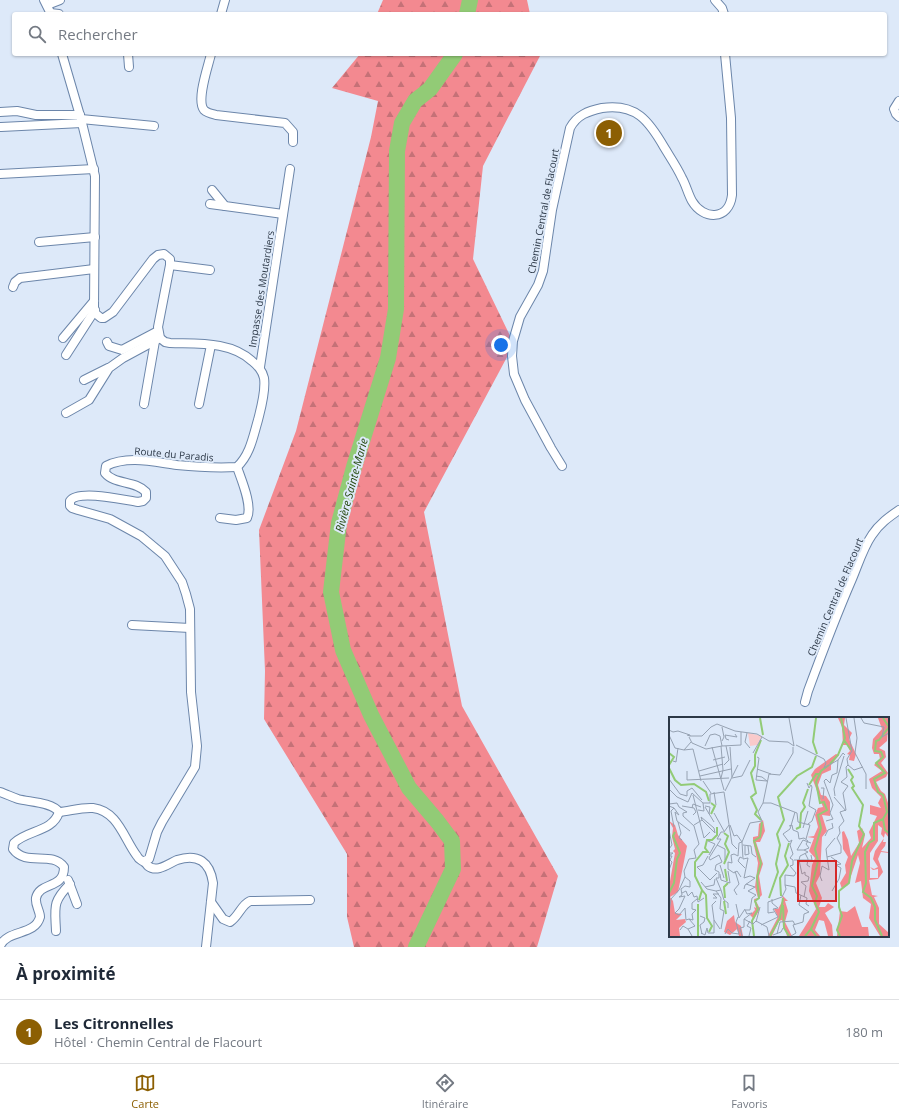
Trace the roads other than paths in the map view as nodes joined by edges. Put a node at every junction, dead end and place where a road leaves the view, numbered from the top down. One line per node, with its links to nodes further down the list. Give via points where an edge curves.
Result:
1 (60, 0): 4 (street)
2 (225, 0): 5 (street)
3 (716, 0): 6 (street)
4 (48, 8)
5 (222, 12)
6 (723, 12)
7 (63, 56): 15 (street)
8 (128, 56): 11 (street)
9 (211, 56): 18 (street, via 201,96 203,109 216,115 285,123 293,132)
10 (725, 56): 45 (street, Chemin Central de Flacourt, via 731,118 732,196 728,210 723,213 717,215 702,212 692,201 682,177 656,134 638,114 630,110 604,108 582,115 570,128 552,210 544,271 520,317 513,340 512,356 514,374)
11 (129, 67)
12 (899, 101): 14 (street, via 894,109)
13 (0, 112): 15 (street)
14 (899, 117)
15 (81, 119): 16 (street); 17 (street); 19 (street)
16 (154, 126)
17 (1, 127)
18 (293, 142)
19 (94, 169): 21 (street); 26 (street)
20 (290, 169): 25 (street, Impasse des Moutardiers)
21 (0, 174)
22 (212, 190): 24 (street)
23 (210, 204): 24 (street)
24 (225, 206): 25 (street)
25 (283, 214): 39 (street, Impasse des Moutardiers)
26 (95, 237): 27 (street); 29 (street)
27 (39, 242)
28 (170, 265): 30 (street); 33 (street, via 168,256 158,254 113,312 100,318); 34 (street)
29 (94, 269): 31 (street, via 20,278); 32 (street)
30 (210, 270)
31 (13, 287)
32 (94, 301): 33 (street); 35 (street)
33 (95, 310): 38 (street)
34 (158, 337): 36 (street, via 122,350 109,346); 37 (street, via 170,343); 40 (street); 42 (street)
35 (63, 338)
36 (107, 342)
37 (211, 345): 39 (street, via 237,351); 43 (street)
38 (66, 355)
39 (260, 367): 46 (street, via 264,378 261,409 250,448 243,462)
40 (109, 368): 41 (street); 44 (street, via 89,400)
41 (84, 380)
42 (144, 404)
43 (199, 404)
44 (66, 413)
45 (562, 466)
46 (237, 467): 48 (street, via 249,514 241,520); 50 (street, Route du Paradis, via 201,467 123,460 106,466 105,473 139,486 146,492 143,501 81,496 70,501 70,506 78,510 110,519 140,536 164,556 182,582 190,609)
47 (899, 510): 51 (street, Chemin Central de Flacourt, via 877,528 863,554 834,621)
48 (220, 518)
49 (132, 625): 50 (street)
50 (190, 628): 54 (street, Route du Paradis, via 191,692 197,746 195,767 162,822 149,858)
51 (805, 702)
52 (0, 792): 53 (street, via 48,805)
53 (59, 812): 54 (street, via 88,808 110,816 118,824 137,857); 55 (street, via 51,824 14,842 13,849 17,855 54,860)
54 (144, 861): 58 (street, via 155,869 187,858 197,858 204,862 209,867 214,883)
55 (64, 867): 56 (street); 61 (street, via 64,873 59,881 38,892 36,902 40,917 36,925)
56 (70, 884): 59 (street); 60 (street, via 56,900)
57 (310, 900): 58 (street, via 250,901 230,922 223,919)
58 (211, 902): 62 (street)
59 (77, 904)
60 (56, 931)
61 (0, 944)
62 (206, 947)

